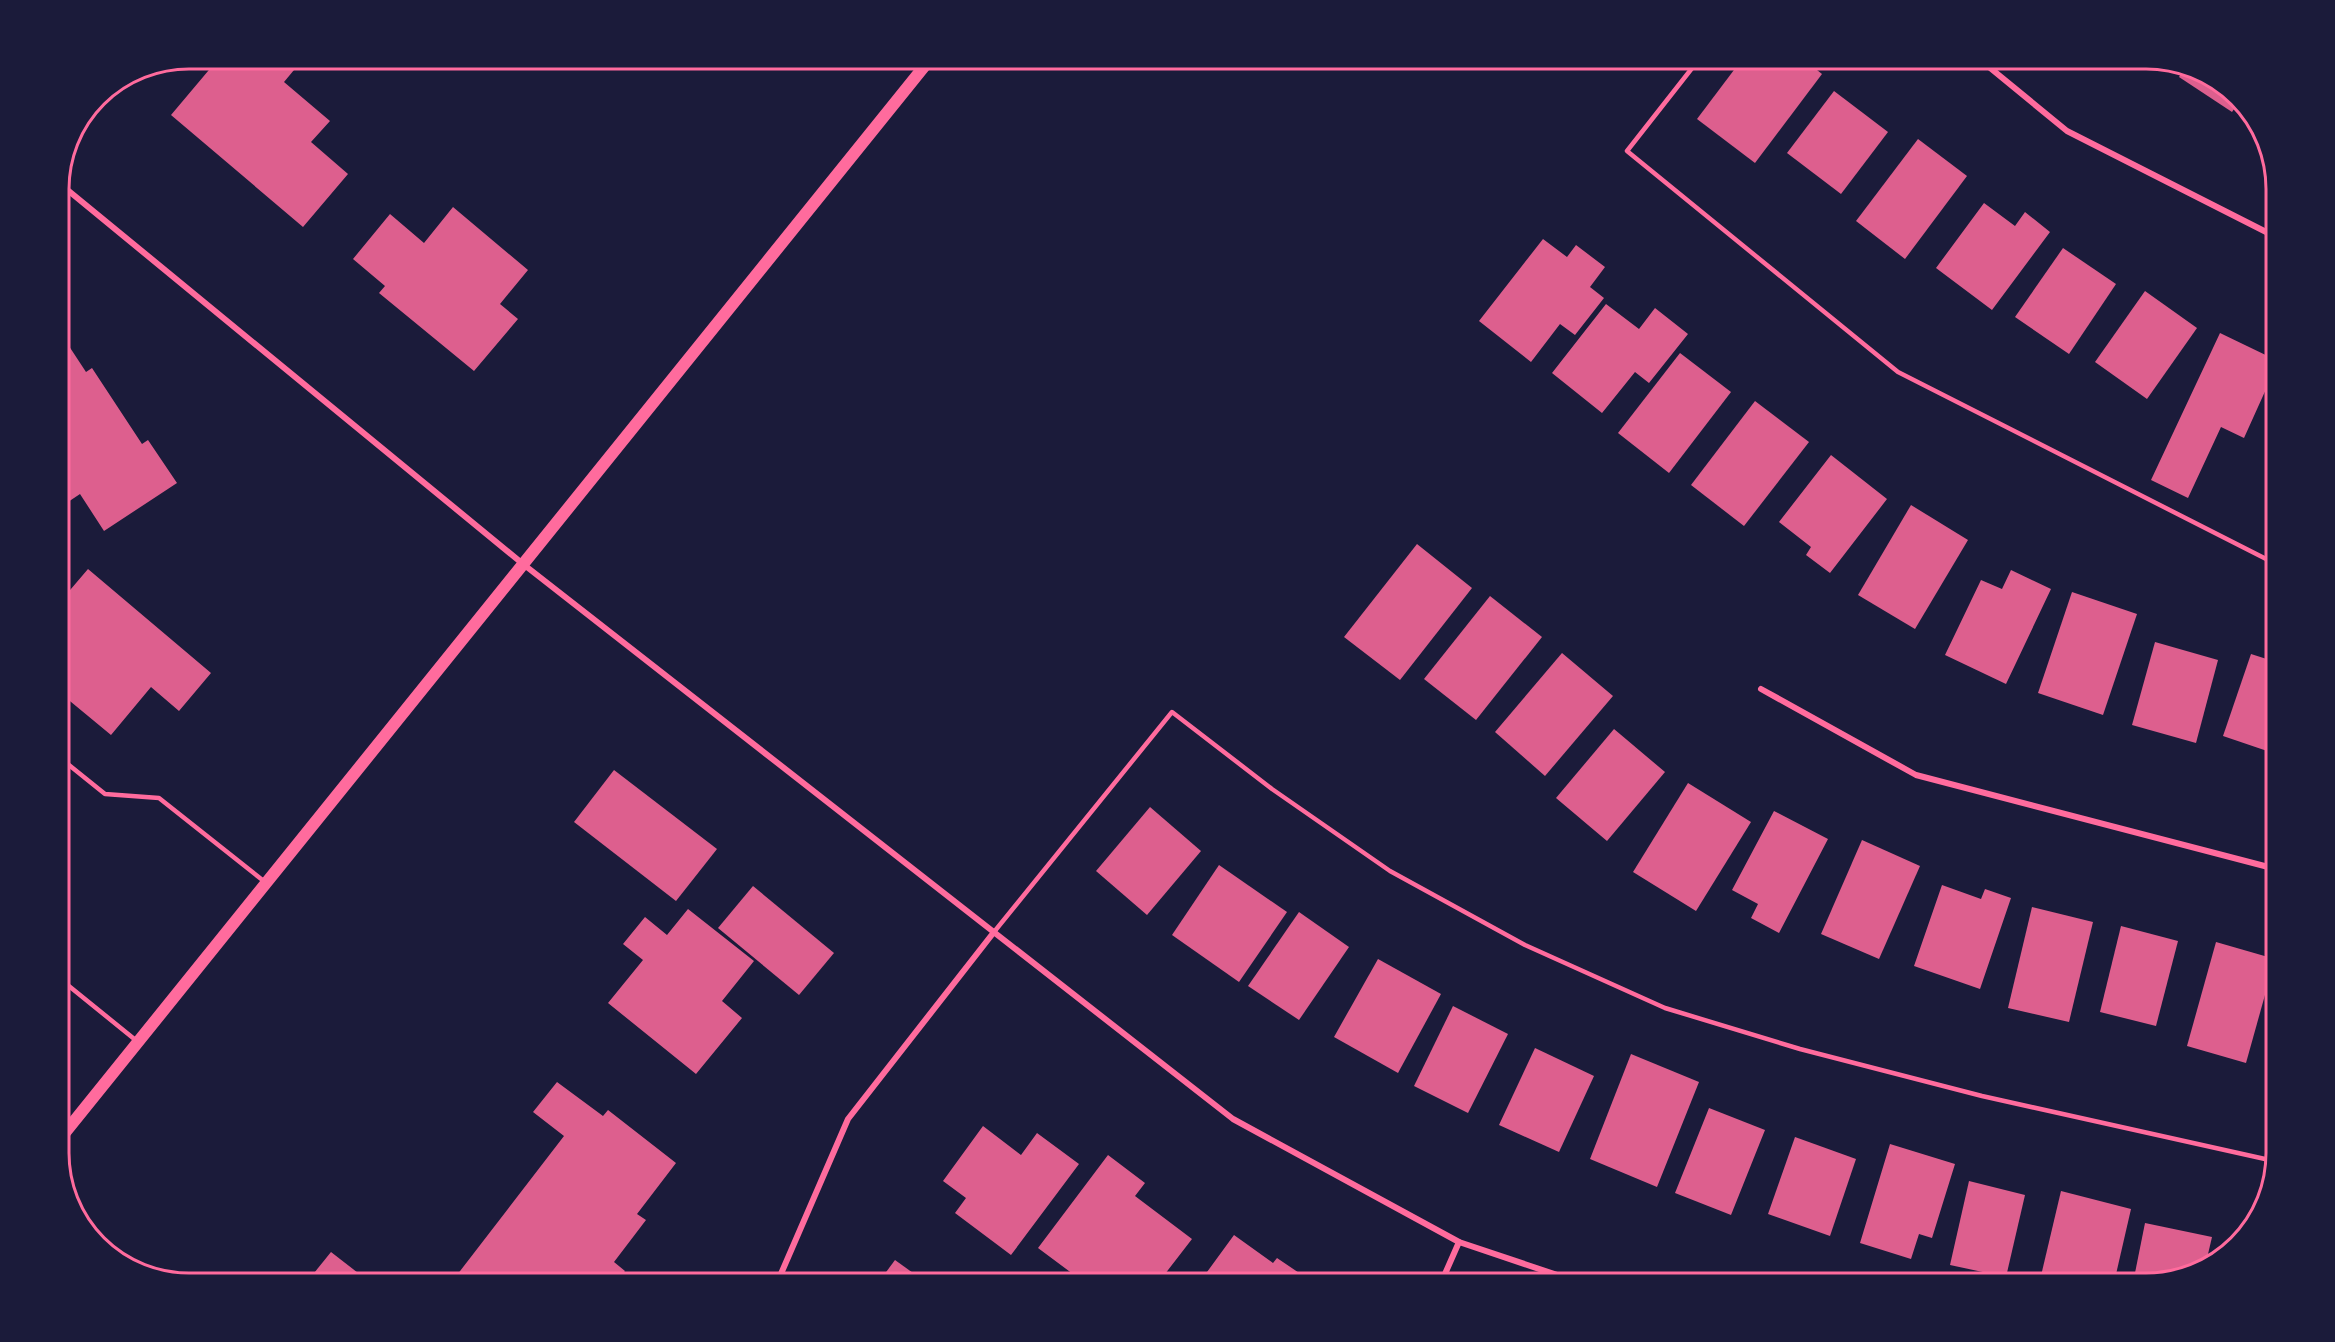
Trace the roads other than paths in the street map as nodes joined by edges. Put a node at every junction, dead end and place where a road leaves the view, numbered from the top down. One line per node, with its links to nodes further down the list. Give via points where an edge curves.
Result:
1 (922, 69): 7 (main road)
2 (1691, 69): 6 (lane, via 1627,151 1898,372)
3 (1991, 69): 5 (street, via 2067,131)
4 (69, 191): 7 (street)
5 (2266, 232)
6 (2266, 559)
7 (523, 564): 11 (main road); 12 (street)
8 (1761, 689): 10 (street, via 1916,775)
9 (69, 765): 11 (lane, via 105,794 159,798)
10 (2266, 866)
11 (266, 883): 14 (main road)
12 (994, 932): 16 (lane, via 1172,712 1272,789 1390,870 1525,945 1665,1008 1800,1049 1982,1096); 17 (street, via 1233,1119); 18 (street, via 848,1119)
13 (69, 986): 14 (lane)
14 (138, 1042): 15 (main road)
15 (69, 1128)
16 (2266, 1159)
17 (1459, 1242): 19 (street); 20 (street)
18 (782, 1273)
19 (1446, 1273)
20 (1549, 1273)

